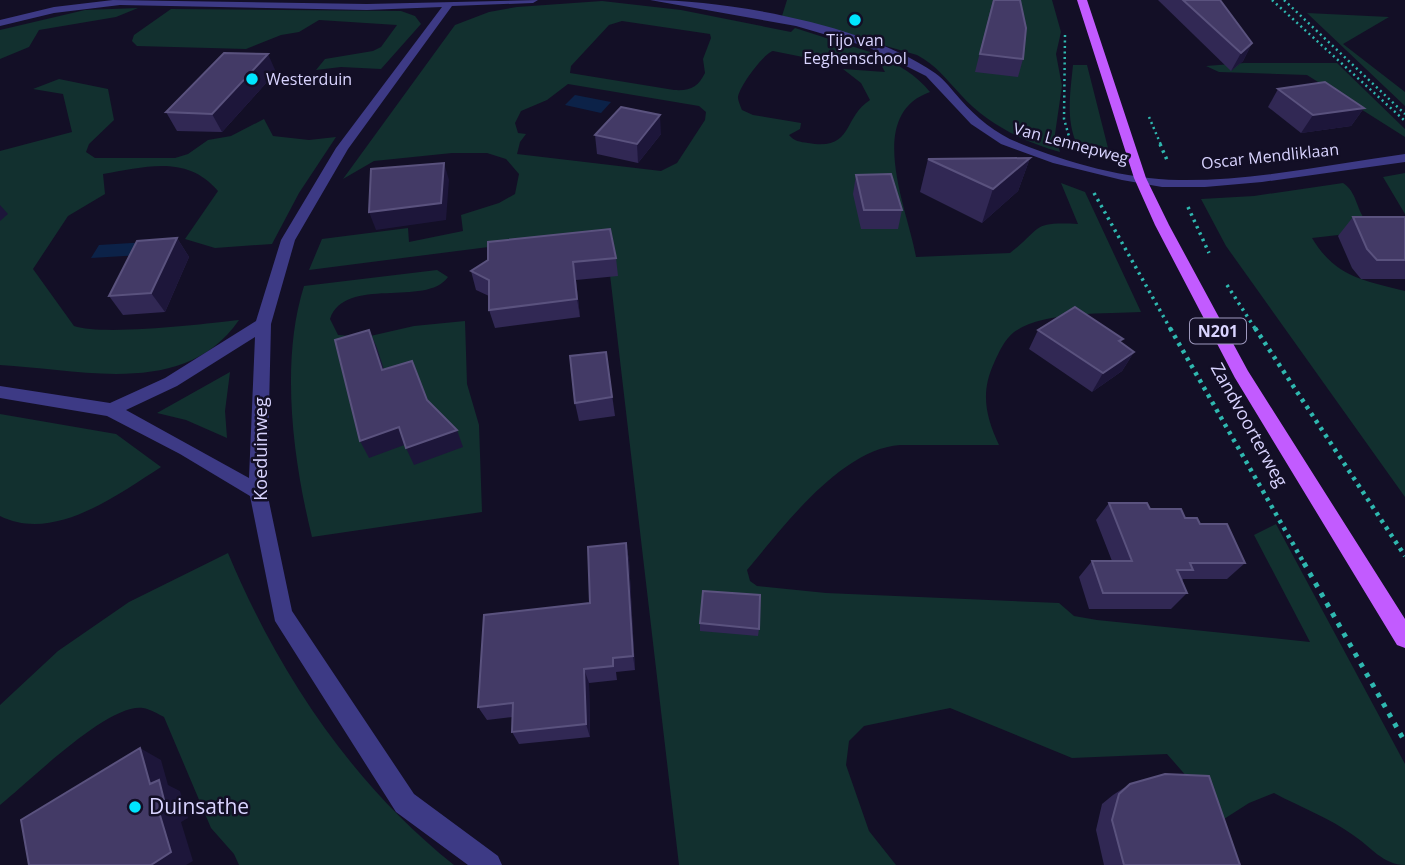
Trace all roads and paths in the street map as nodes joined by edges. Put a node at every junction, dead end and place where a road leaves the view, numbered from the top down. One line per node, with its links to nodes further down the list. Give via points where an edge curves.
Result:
1 (533, 0): 6 (street)
2 (655, 0): 13 (street, Van Lennepweg, via 701,4 802,26 879,50 930,74 981,126 1004,141)
3 (1082, 0): 14 (main road, Zandvoorterweg / N201)
4 (1272, 0): 11 (path)
5 (1284, 0): 10 (path)
6 (448, 5): 7 (street, via 120,2); 18 (street, Koeduinweg, via 342,148 288,240)
7 (0, 23)
8 (1063, 27): 13 (path, Zandvoorterweg, via 1064,119)
9 (1146, 110): 15 (path)
10 (1405, 114)
11 (1405, 121)
12 (1405, 158): 15 (street, Oscar Mendliklaan)
13 (1077, 164): 14 (street, Van Lennepweg); 24 (path, Zandvoorterweg)
14 (1140, 178): 15 (street, Oscar Mendliklaan); 23 (main road, Zandvoorterweg / N201, via 1241,374)
15 (1177, 184): 16 (path)
16 (1213, 259)
17 (1226, 283): 22 (path)
18 (263, 324): 20 (street, via 171,382); 21 (street, Koeduinweg)
19 (0, 392): 20 (street)
20 (111, 410): 21 (street)
21 (258, 492): 25 (street, Koeduinweg, via 282,614 405,803)
22 (1405, 556)
23 (1405, 638)
24 (1405, 743)
25 (489, 865)

